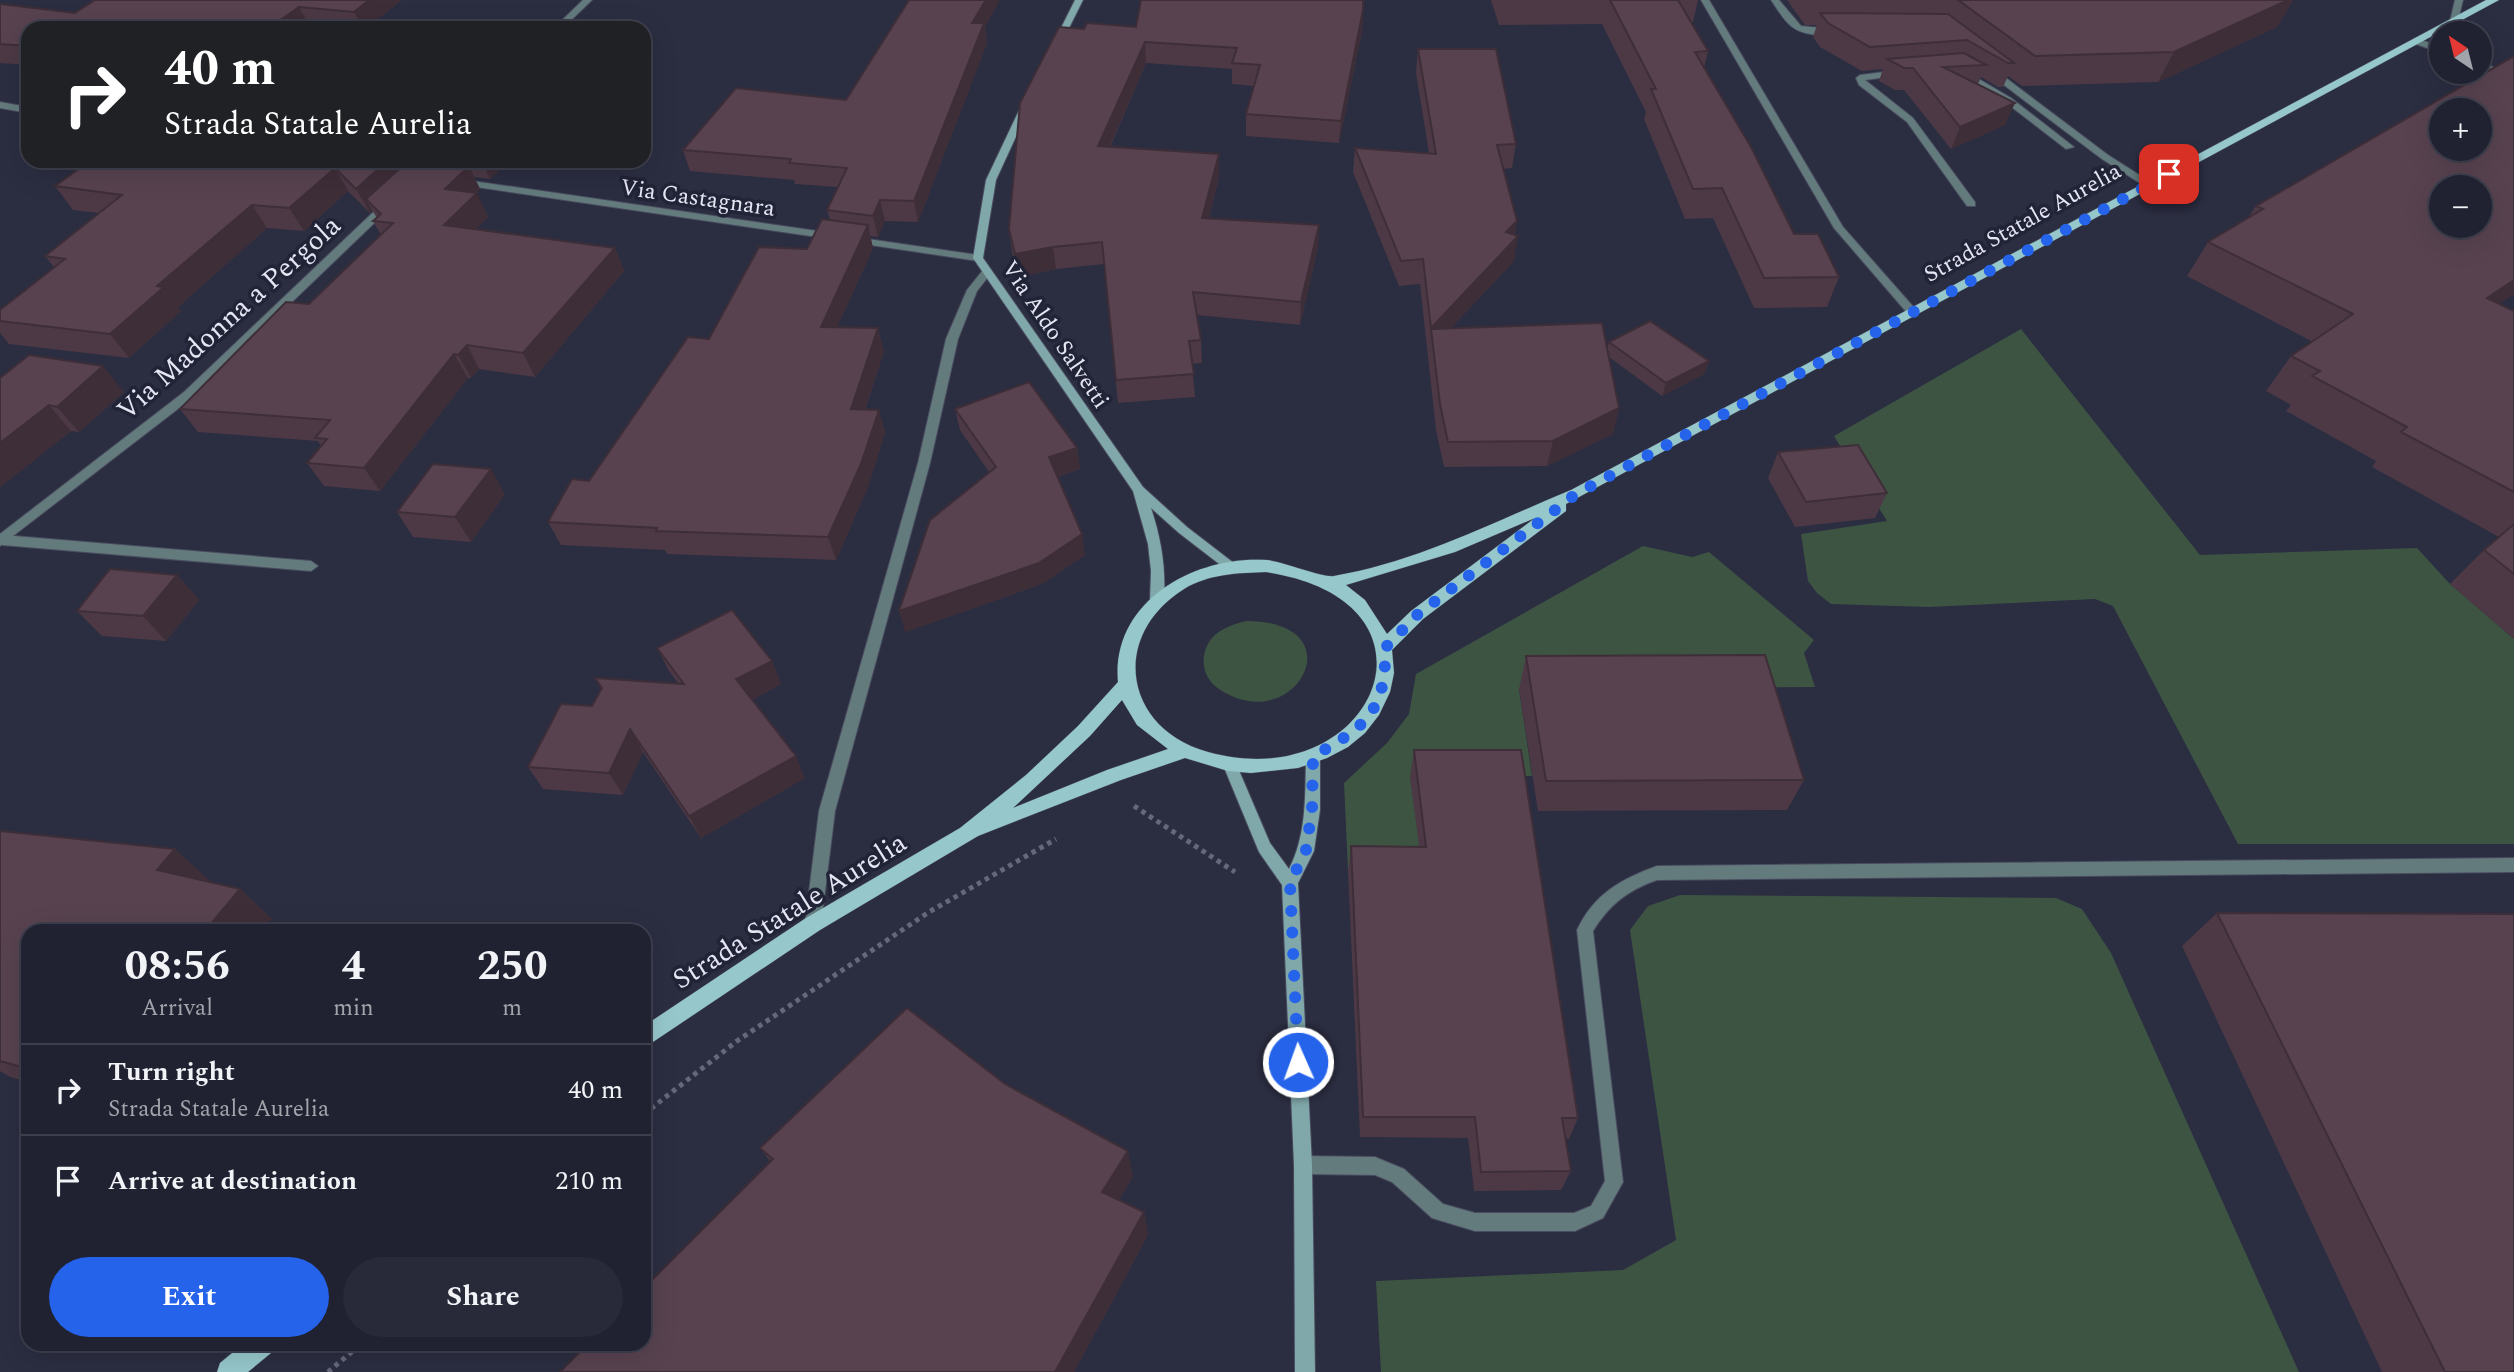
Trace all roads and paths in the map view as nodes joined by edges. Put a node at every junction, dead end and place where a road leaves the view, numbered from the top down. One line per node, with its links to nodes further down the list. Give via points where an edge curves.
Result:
1 (588, 0): 7 (street)
2 (1079, 0): 13 (street)
3 (1705, 0): 29 (street, via 1839,228)
4 (1775, 0): 9 (street, via 1795,29)
5 (2459, 0): 8 (street)
6 (2494, 0): 8 (main road, Strada Statale Aurelia)
7 (566, 21)
8 (2455, 21)
9 (1845, 32)
10 (2429, 34): 11 (main road, Strada Statale Aurelia)
11 (2416, 41): 12 (street); 24 (main road, Strada Statale Aurelia)
12 (2429, 46)
13 (1050, 57)
14 (1985, 66): 24 (street)
15 (1958, 69): 22 (street)
16 (2492, 70): 18 (street)
17 (1905, 73): 26 (street, via 1860,78 1910,120)
18 (2514, 78)
19 (1033, 91): 27 (street, Via Aldo Salvetti, via 991,180)
20 (0, 105): 21 (street)
21 (21, 109)
22 (2069, 147)
23 (446, 180): 27 (street, Via Castagnara)
24 (2148, 185): 29 (main road, Strada Statale Aurelia)
25 (398, 195): 32 (street, Via Madonna a Pergola, via 188,395)
26 (1971, 204)
27 (978, 258): 28 (street, Via Aldo Salvetti)
28 (988, 272): 30 (street, Via Aldo Salvetti); 48 (street, via 972,290 952,340 924,463 827,811)
29 (1913, 313): 31 (main road, Strada Statale Aurelia)
30 (1139, 490): 34 (street, Via Aldo Salvetti); 36 (street, Via Aldo Salvetti, via 1155,534 1160,575)
31 (1576, 494): 35 (main road, Strada Statale Aurelia, via 1449,548); 37 (main road, Strada Statale Aurelia, via 1427,607)
32 (1, 540): 33 (street)
33 (311, 566)
34 (1232, 567): 35 (main road, via 1299,571); 36 (main road, via 1179,584)
35 (1330, 583): 37 (main road, via 1355,600 1374,622)
36 (1157, 599): 38 (main road, via 1136,625 1125,653)
37 (1385, 648): 40 (main road, via 1386,679 1373,710 1348,737)
38 (1126, 684): 39 (main road, via 1137,710 1157,733); 44 (main road, Strada Statale Aurelia, via 1033,780)
39 (1185, 751): 41 (main road); 44 (main road, Strada Statale Aurelia)
40 (1313, 756): 41 (main road, via 1272,766); 47 (street, via 1306,850)
41 (1230, 765): 47 (street, via 1264,847)
42 (1124, 800): 46 (path)
43 (1067, 833): 50 (path, via 929,912 737,1041)
44 (967, 834): 48 (main road, Strada Statale Aurelia)
45 (2514, 865): 51 (street, via 1657,873 1626,884 1601,904 1586,930 1614,1182 1597,1212 1575,1222 1475,1222 1438,1212 1398,1175 1375,1166)
46 (1236, 873)
47 (1290, 883): 51 (street)
48 (813, 924): 49 (main road, Strada Statale Aurelia)
49 (651, 1033)
50 (651, 1109)
51 (1303, 1165): 56 (street)
52 (253, 1351): 54 (main road)
53 (353, 1351): 55 (path)
54 (229, 1372)
55 (328, 1372)
56 (1305, 1372)

